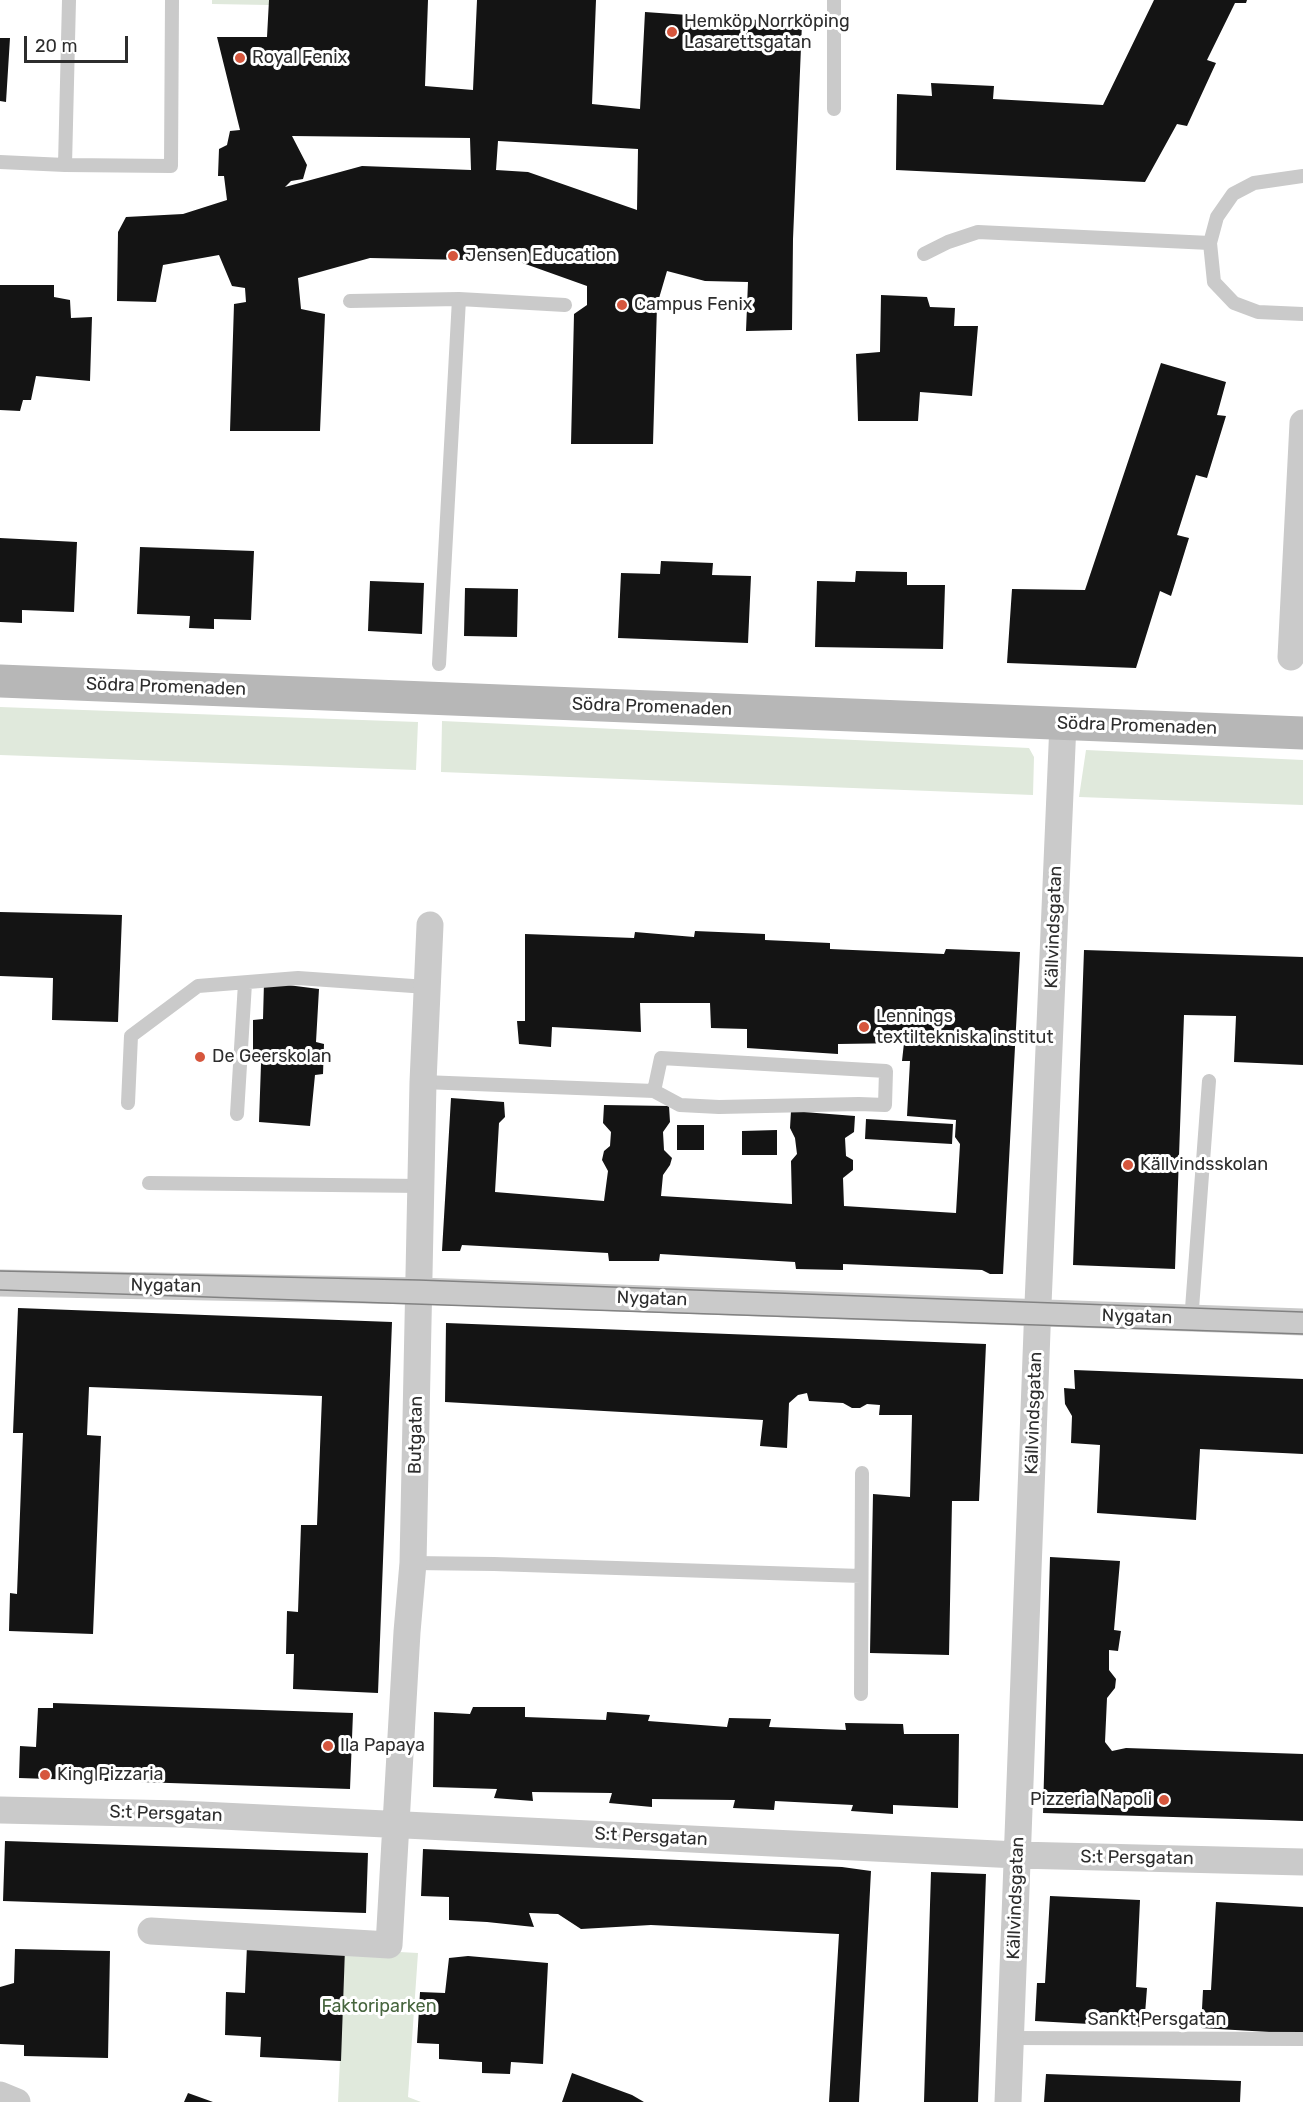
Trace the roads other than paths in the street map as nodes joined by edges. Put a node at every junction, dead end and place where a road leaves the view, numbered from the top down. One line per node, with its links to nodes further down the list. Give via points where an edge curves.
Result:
1 (69, 0): 6 (lane)
2 (172, 0): 6 (lane, via 171,166)
3 (834, 0): 4 (lane)
4 (834, 110)
5 (0, 162): 6 (lane)
6 (65, 165)
7 (1303, 176): 8 (lane, via 1254,183 1233,194 1217,217)
8 (1210, 243): 9 (lane, via 978,232); 13 (lane, via 1214,282 1234,303 1258,312)
9 (924, 254)
10 (459, 299): 11 (lane); 12 (lane); 16 (lane)
11 (350, 301)
12 (565, 305)
13 (1303, 314)
14 (1303, 423): 15 (street)
15 (1291, 657)
16 (439, 664)
17 (0, 681): 18 (main road, Södra Promenaden)
18 (1063, 723): 19 (main road, Södra Promenaden); 32 (street, Källvindsgatan)
19 (1303, 733)
20 (430, 925): 22 (street, Butgatan)
21 (245, 983): 22 (lane, via 298,978); 26 (lane, via 198,986 131,1036); 27 (lane)
22 (428, 987): 24 (street, Butgatan)
23 (1209, 1081): 34 (lane)
24 (423, 1082): 25 (lane); 29 (street, Butgatan)
25 (654, 1091): 25 (lane, via 680,1104 719,1107 885,1105 886,1071 661,1058)
26 (128, 1103)
27 (237, 1114)
28 (148, 1183): 29 (lane)
29 (422, 1186): 31 (street, Butgatan)
30 (0, 1288): 31 (street, Nygatan)
31 (419, 1291): 32 (street, Nygatan); 36 (street, Butgatan)
32 (1038, 1314): 34 (street, Nygatan); 41 (street, Källvindsgatan)
33 (1303, 1322): 34 (street, Nygatan)
34 (1191, 1324)
35 (862, 1473): 37 (lane)
36 (413, 1563): 37 (lane); 40 (street, Butgatan)
37 (861, 1576): 38 (lane)
38 (861, 1694)
39 (0, 1810): 40 (street, S:t Persgatan)
40 (397, 1825): 41 (street, S:t Persgatan); 43 (street, Butgatan, via 390,1945)
41 (1017, 1855): 42 (street, S:t Persgatan); 44 (street, Källvindsgatan)
42 (1303, 1862)
43 (151, 1931)
44 (1010, 2038): 45 (lane, Sankt Persgatan); 46 (street, Källvindsgatan)
45 (1303, 2040)
46 (1008, 2102)

